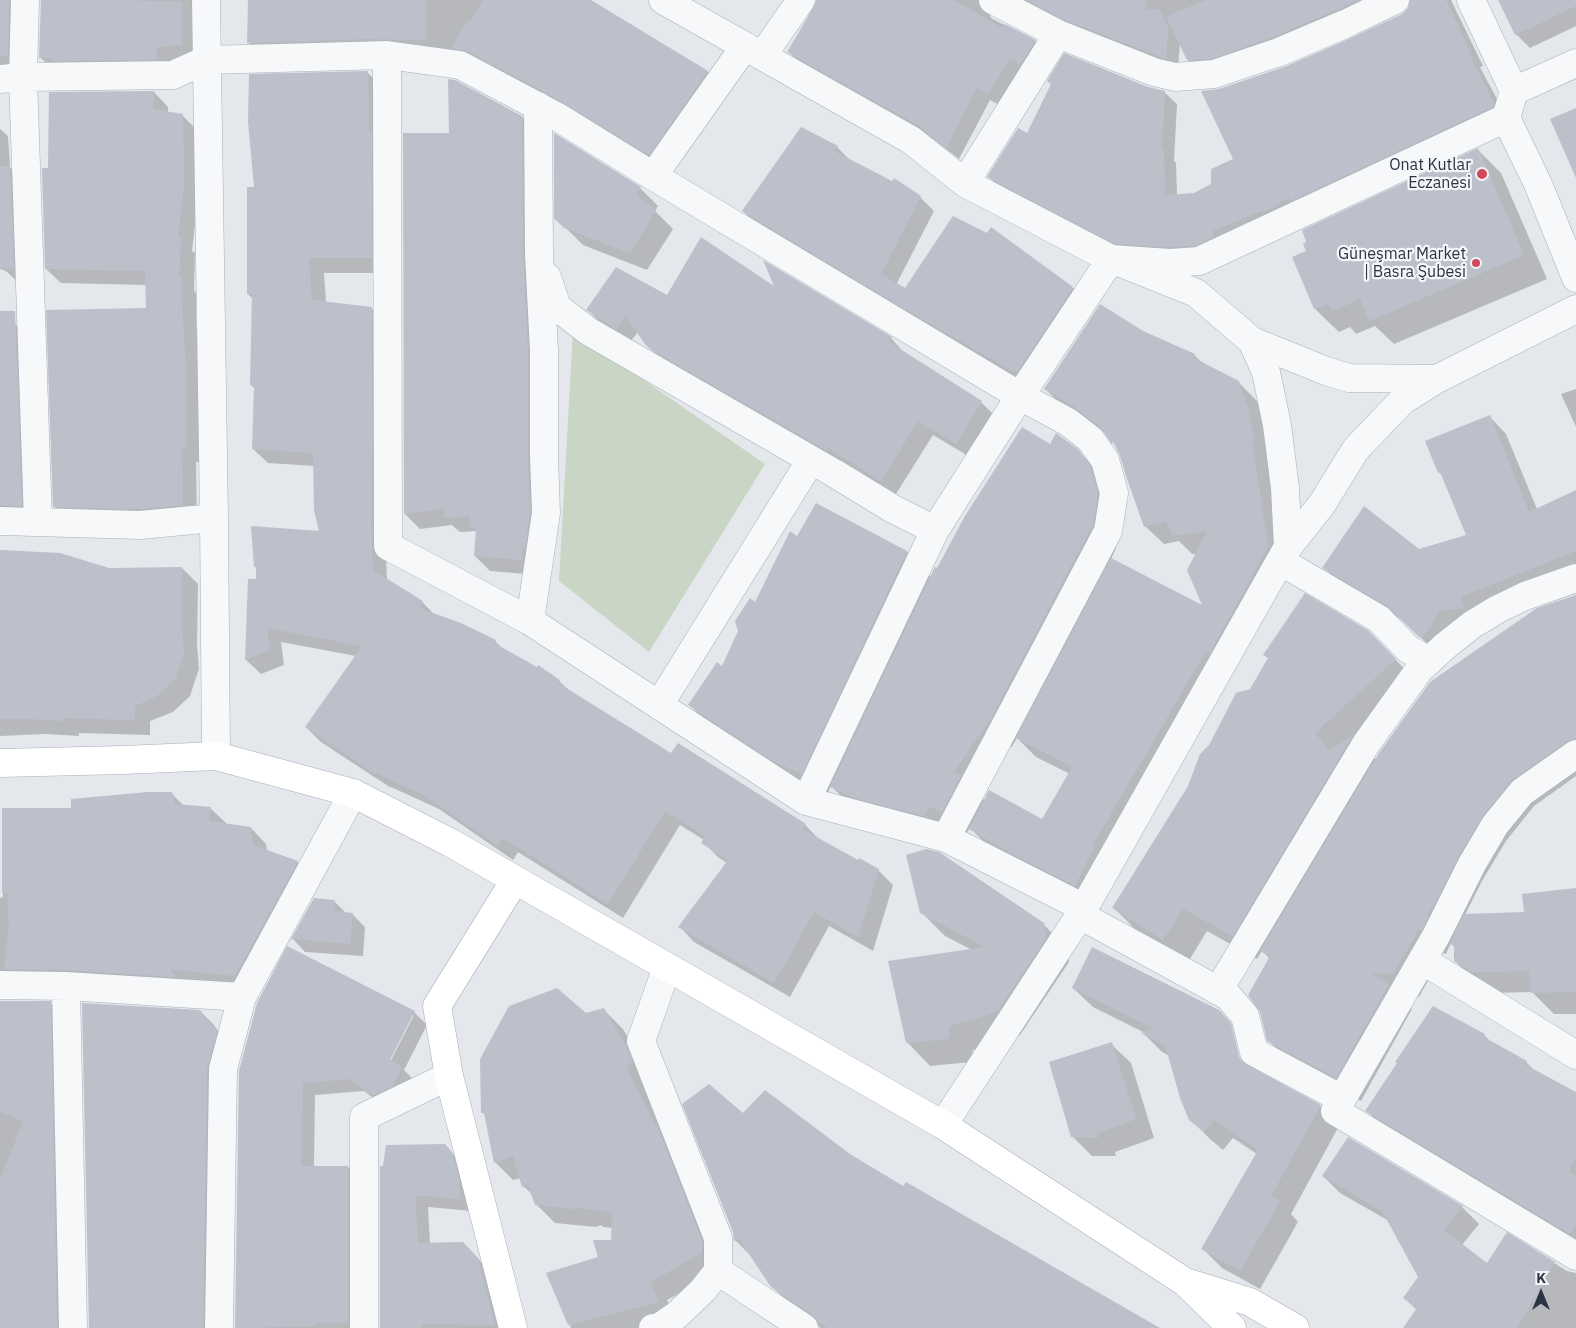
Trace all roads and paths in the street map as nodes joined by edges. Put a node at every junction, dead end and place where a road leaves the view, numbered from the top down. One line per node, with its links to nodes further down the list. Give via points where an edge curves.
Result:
1 (25, 0): 13 (street)
2 (206, 0): 11 (street)
3 (663, 0): 9 (street)
4 (801, 0): 9 (street)
5 (992, 0): 8 (street)
6 (1395, 0): 8 (street, via 1279,52 1214,74 1175,77 1154,72)
7 (1471, 0): 14 (street)
8 (1058, 34): 18 (street)
9 (753, 51): 17 (street); 18 (street, via 911,140)
10 (387, 55): 11 (street); 15 (street, via 460,65); 33 (street, via 388,546)
11 (206, 60): 13 (street, via 174,75); 27 (street)
12 (1576, 63): 14 (street)
13 (11, 78): 29 (street)
14 (1514, 91): 16 (street)
15 (538, 106): 17 (street); 19 (street)
16 (1506, 118): 20 (street, via 1199,261 1170,263); 21 (street, via 1538,184)
17 (653, 176): 25 (street)
18 (965, 183): 20 (street)
19 (539, 254): 26 (street, via 557,307 588,332); 33 (street, via 546,513)
20 (1110, 259): 23 (street, via 1196,293); 25 (street)
21 (1576, 278)
22 (1576, 309): 24 (street)
23 (1252, 341): 24 (street, via 1326,372 1349,378); 31 (street, via 1266,372 1277,425 1285,488)
24 (1437, 379): 31 (street, via 1402,401 1356,449 1322,504)
25 (1020, 396): 30 (street); 41 (street, via 1068,422 1090,439 1106,460 1114,493 1108,531)
26 (811, 460): 30 (street); 35 (street)
27 (214, 518): 29 (street, via 140,525); 37 (street)
28 (0, 521): 29 (street)
29 (38, 522)
30 (935, 530): 40 (street)
31 (1284, 554): 34 (street, via 1380,619 1408,648); 43 (street)
32 (1576, 578): 34 (street, via 1498,609 1473,624)
33 (530, 621): 35 (street)
34 (1429, 661): 48 (street, via 1419,670 1366,744)
35 (659, 705): 40 (street)
36 (1576, 754): 44 (street, via 1522,792 1495,825)
37 (216, 756): 38 (street); 39 (street)
38 (0, 762)
39 (353, 793): 42 (street); 49 (street)
40 (806, 801): 41 (street)
41 (946, 838): 43 (street)
42 (515, 880): 45 (street); 51 (street, via 437,1006)
43 (1082, 911): 48 (street); 53 (street)
44 (1422, 960): 50 (street); 52 (street)
45 (668, 967): 53 (street); 55 (street, via 641,1041 718,1238)
46 (0, 985): 47 (street)
47 (66, 986): 49 (street); 59 (street)
48 (1218, 991): 52 (street, via 1228,996 1245,1016 1254,1052)
49 (242, 997): 60 (street, via 223,1069)
50 (1576, 1055)
51 (449, 1076): 61 (street, via 364,1117); 62 (street)
52 (1342, 1099): 54 (street, via 1336,1111)
53 (943, 1124): 56 (street)
54 (1576, 1256)
55 (718, 1271): 58 (street); 64 (street)
56 (1185, 1282): 57 (street); 65 (street)
57 (1250, 1302): 66 (street); 67 (street)
58 (677, 1321): 63 (street)
59 (73, 1328)
60 (219, 1328)
61 (364, 1328)
62 (513, 1328)
63 (653, 1328)
64 (804, 1328)
65 (1232, 1328)
66 (1236, 1328)
67 (1295, 1328)

